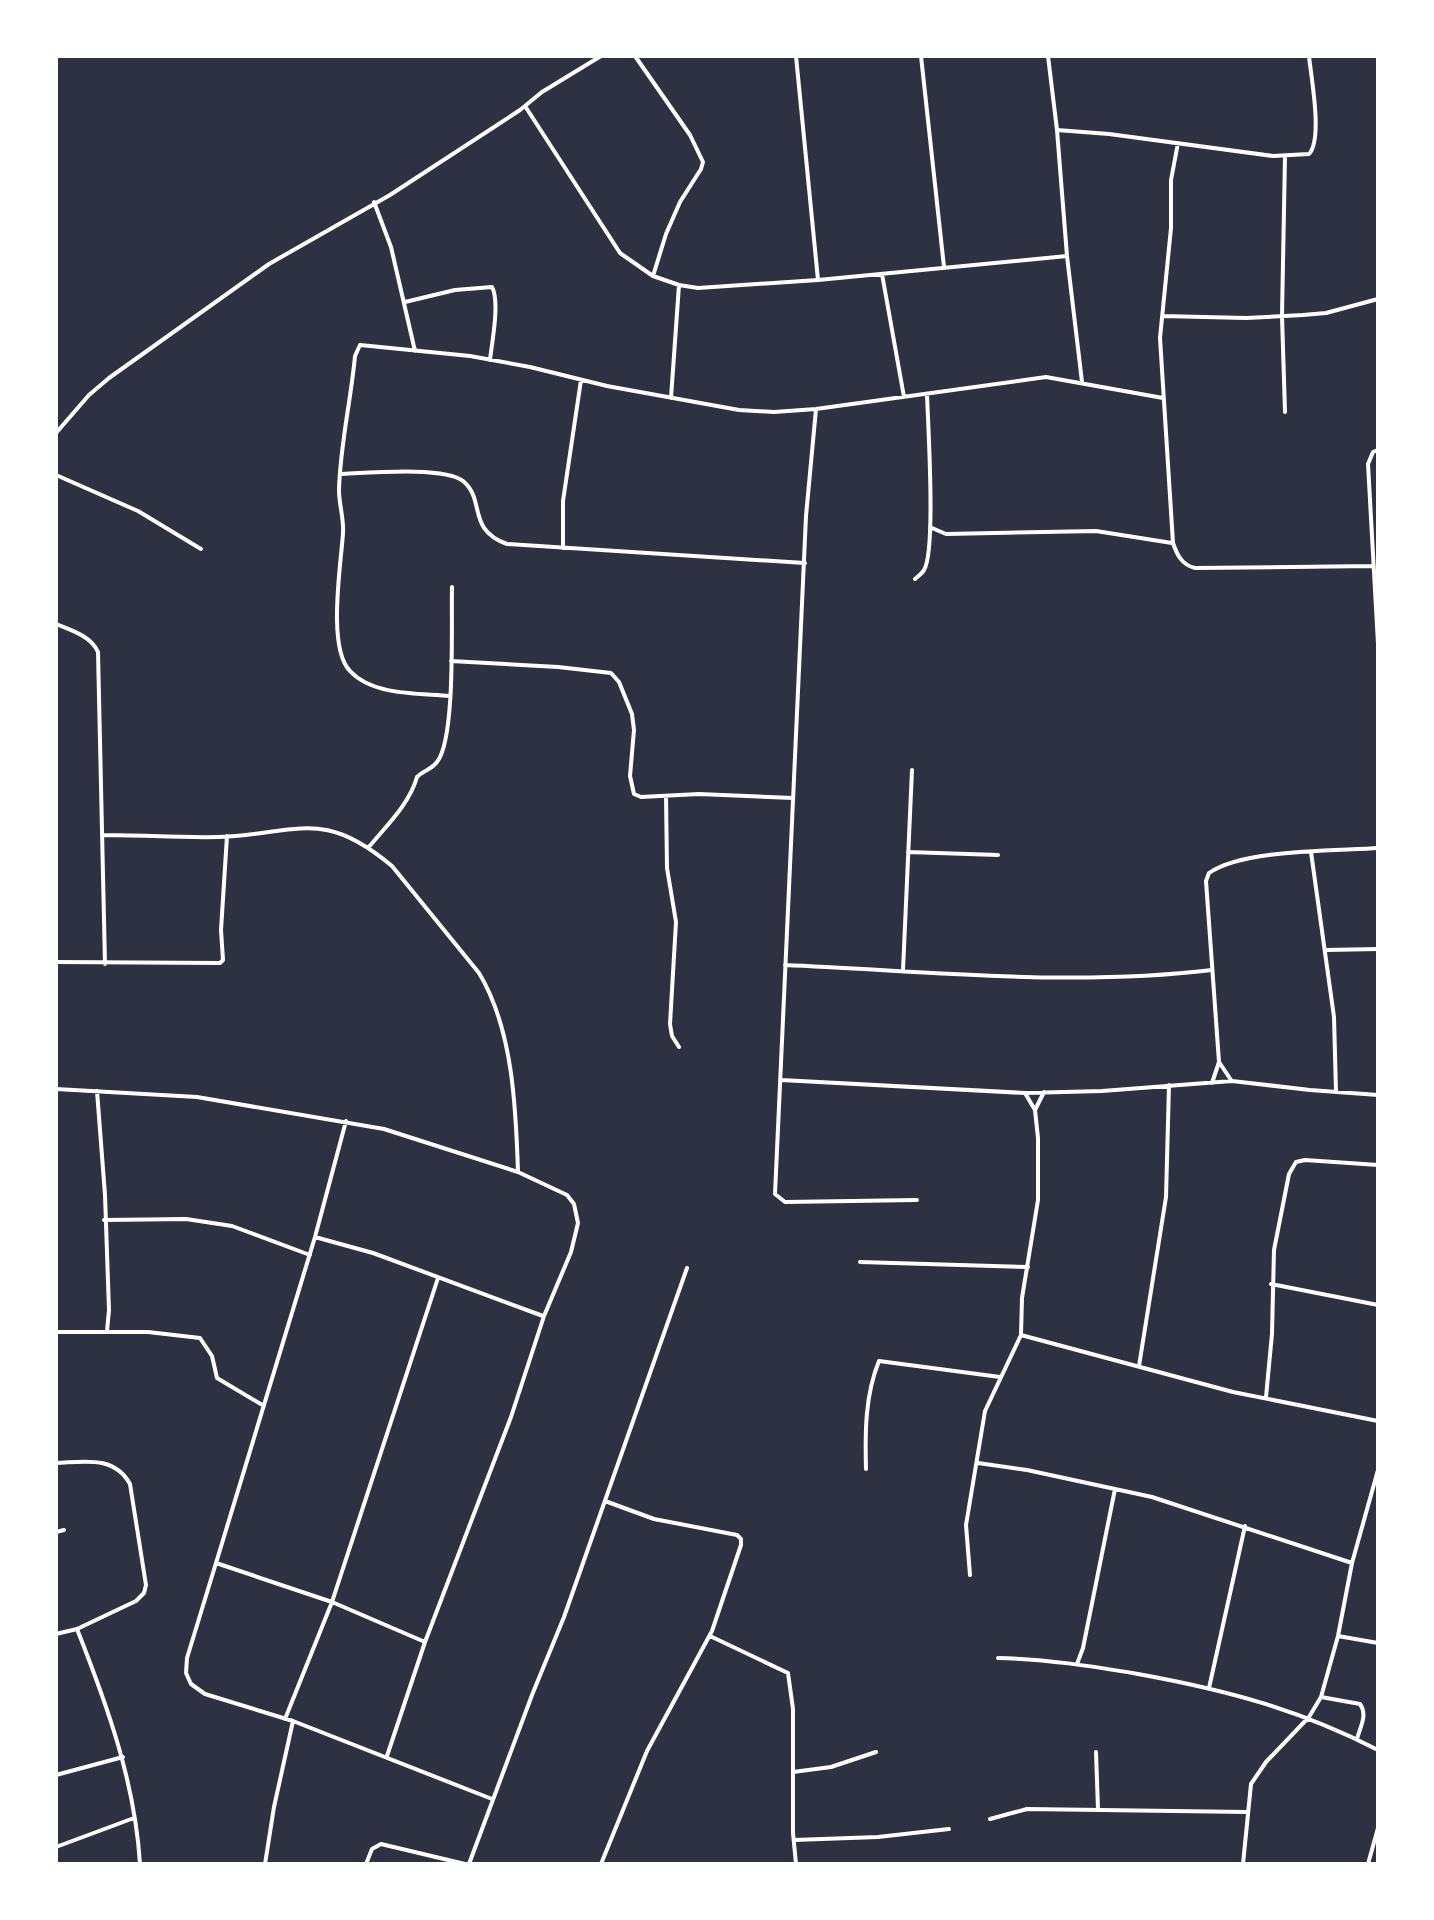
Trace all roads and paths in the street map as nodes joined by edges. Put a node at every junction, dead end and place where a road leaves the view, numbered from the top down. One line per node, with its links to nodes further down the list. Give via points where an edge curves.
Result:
1 (601, 56): 7 (street)
2 (635, 56): 15 (street, via 703,162 675,213)
3 (796, 56): 16 (street)
4 (921, 56): 13 (street)
5 (1048, 56): 8 (street)
6 (1309, 56): 10 (street, via 1314,146 1309,154)
7 (525, 106): 11 (street); 15 (street, via 620,253)
8 (1057, 130): 9 (street); 12 (street)
9 (1178, 143): 10 (street); 20 (street)
10 (1285, 156): 21 (street)
11 (374, 202): 19 (street); 32 (street, via 269,264 134,358 89,395)
12 (1067, 256): 13 (street); 25 (street)
13 (944, 267): 14 (street)
14 (882, 274): 16 (street); 27 (street)
15 (653, 276): 17 (street)
16 (818, 280): 17 (street)
17 (679, 285): 29 (street)
18 (1378, 299): 21 (street, via 1326,313)
19 (405, 302): 22 (street); 23 (street, via 492,287)
20 (1162, 316): 21 (street); 28 (street)
21 (1282, 316): 31 (street)
22 (415, 351): 23 (street); 34 (street, via 358,348)
23 (490, 360): 24 (street)
24 (581, 380): 29 (street); 39 (street, via 563,501)
25 (1082, 382): 26 (street, via 1046,377); 28 (street)
26 (927, 394): 27 (street); 36 (street)
27 (904, 397): 30 (street)
28 (1163, 398): 37 (street)
29 (671, 399): 30 (street, via 739,410)
30 (816, 409): 40 (street)
31 (1285, 412)
32 (56, 433)
33 (1378, 450): 41 (street, via 1368,464)
34 (340, 474): 39 (street, via 454,475 470,488 481,525 497,540); 47 (street, via 342,659 349,671 383,688)
35 (56, 475): 38 (street, via 138,511)
36 (932, 528): 37 (street, via 946,534 1096,531); 42 (street, via 925,569)
37 (1173, 543): 41 (street, via 1183,562 1195,568)
38 (201, 549)
39 (563, 549): 40 (street)
40 (805, 563): 50 (street)
41 (1373, 566): 45 (street)
42 (915, 579)
43 (452, 587): 46 (street)
44 (56, 624): 51 (street, via 86,638 98,652)
45 (1378, 644)
46 (451, 661): 47 (street); 49 (street, via 611,673 626,698 634,730 631,789 641,797)
47 (450, 696): 53 (street, via 438,762 417,777 403,806)
48 (912, 770): 55 (street)
49 (666, 796): 50 (street); 65 (street, via 667,868 676,922 670,1024)
50 (793, 798): 62 (street)
51 (103, 835): 52 (street); 61 (street)
52 (227, 836): 53 (street, via 312,827 340,832); 61 (street, via 223,960)
53 (368, 848): 80 (street, via 392,866 489,990 516,1109)
54 (1378, 848): 56 (street)
55 (908, 852): 57 (street); 63 (street)
56 (1311, 852): 59 (street); 64 (street, via 1227,863 1209,873)
57 (998, 855)
58 (1378, 949): 59 (street)
59 (1326, 950): 74 (street)
60 (56, 962): 61 (street)
61 (105, 964)
62 (785, 965): 63 (street); 67 (street)
63 (903, 970): 64 (street, via 1109,978)
64 (1212, 970): 66 (street)
65 (679, 1047)
66 (1219, 1062): 68 (street); 69 (street)
67 (781, 1080): 75 (street); 81 (street, via 774,1185 778,1198)
68 (1232, 1081): 69 (street); 74 (street)
69 (1212, 1083): 70 (street)
70 (1169, 1085): 73 (street); 95 (street, via 1166,1197)
71 (56, 1089): 72 (street)
72 (97, 1091): 78 (street, via 197,1097); 82 (street)
73 (1044, 1092): 75 (street); 77 (street)
74 (1336, 1092): 76 (street)
75 (1025, 1093): 77 (street)
76 (1378, 1095)
77 (1035, 1110): 86 (street, via 1038,1200)
78 (346, 1121): 80 (street); 83 (street)
79 (1378, 1165): 89 (street, via 1305,1160 1293,1166)
80 (518, 1172): 91 (street, via 567,1195 578,1213 571,1252)
81 (917, 1200)
82 (104, 1220): 84 (street, via 186,1219 232,1226); 92 (street)
83 (315, 1237): 84 (street); 88 (street)
84 (310, 1255): 98 (street)
85 (860, 1262): 86 (street)
86 (1028, 1267): 94 (street)
87 (687, 1268): 105 (street)
88 (438, 1278): 91 (street); 112 (street)
89 (1271, 1284): 90 (street); 97 (street)
90 (1378, 1305)
91 (544, 1316): 117 (street)
92 (107, 1331): 93 (street); 98 (street, via 200,1338 212,1356 217,1378)
93 (56, 1332)
94 (1021, 1335): 95 (street); 96 (street)
95 (1139, 1366): 97 (street)
96 (1000, 1377): 101 (street, via 985,1411); 102 (street, via 879,1361 865,1431)
97 (1266, 1397): 99 (street)
98 (264, 1406): 109 (street)
99 (1378, 1421)
100 (56, 1463): 113 (street, via 108,1464 125,1474 145,1574 144,1593 136,1601)
101 (978, 1463): 104 (street); 111 (street, via 966,1525)
102 (866, 1469)
103 (1378, 1470): 110 (street)
104 (1115, 1489): 106 (street); 120 (street)
105 (604, 1501): 115 (street, via 741,1539); 134 (street)
106 (1245, 1526): 110 (street); 121 (street)
107 (64, 1530): 108 (street)
108 (56, 1532)
109 (216, 1563): 112 (street); 124 (street, via 186,1673 205,1694)
110 (1352, 1563): 116 (street)
111 (970, 1575)
112 (332, 1602): 117 (street); 124 (street)
113 (77, 1629): 114 (street); 131 (street)
114 (56, 1634)
115 (710, 1636): 132 (street, via 788,1673); 147 (street, via 647,1751)
116 (1338, 1636): 118 (street); 122 (street)
117 (425, 1642): 130 (street)
118 (1378, 1643)
119 (998, 1658): 120 (street)
120 (1077, 1664): 121 (street)
121 (1209, 1689): 123 (street)
122 (1321, 1697): 123 (street); 126 (street, via 1360,1704 1364,1713)
123 (1309, 1717): 126 (street); 136 (street, via 1257,1773)
124 (285, 1719): 125 (street)
125 (293, 1721): 130 (street); 144 (street)
126 (1357, 1739): 127 (street)
127 (1378, 1750)
128 (876, 1752): 132 (street, via 831,1767)
129 (1096, 1752): 135 (street)
130 (387, 1756): 134 (street)
131 (123, 1757): 133 (street); 137 (street)
132 (793, 1772): 141 (street)
133 (56, 1775)
134 (492, 1799): 146 (street)
135 (1098, 1809): 136 (street); 138 (street, via 1027,1809)
136 (1247, 1812): 149 (street)
137 (134, 1818): 142 (street); 143 (street)
138 (990, 1819)
139 (1378, 1828): 150 (street)
140 (949, 1829): 141 (street)
141 (794, 1840): 148 (street)
142 (56, 1847)
143 (140, 1864)
144 (265, 1864)
145 (366, 1864): 146 (street, via 372,1849 381,1844)
146 (467, 1864)
147 (601, 1864)
148 (796, 1864)
149 (1243, 1864)
150 (1368, 1864)

